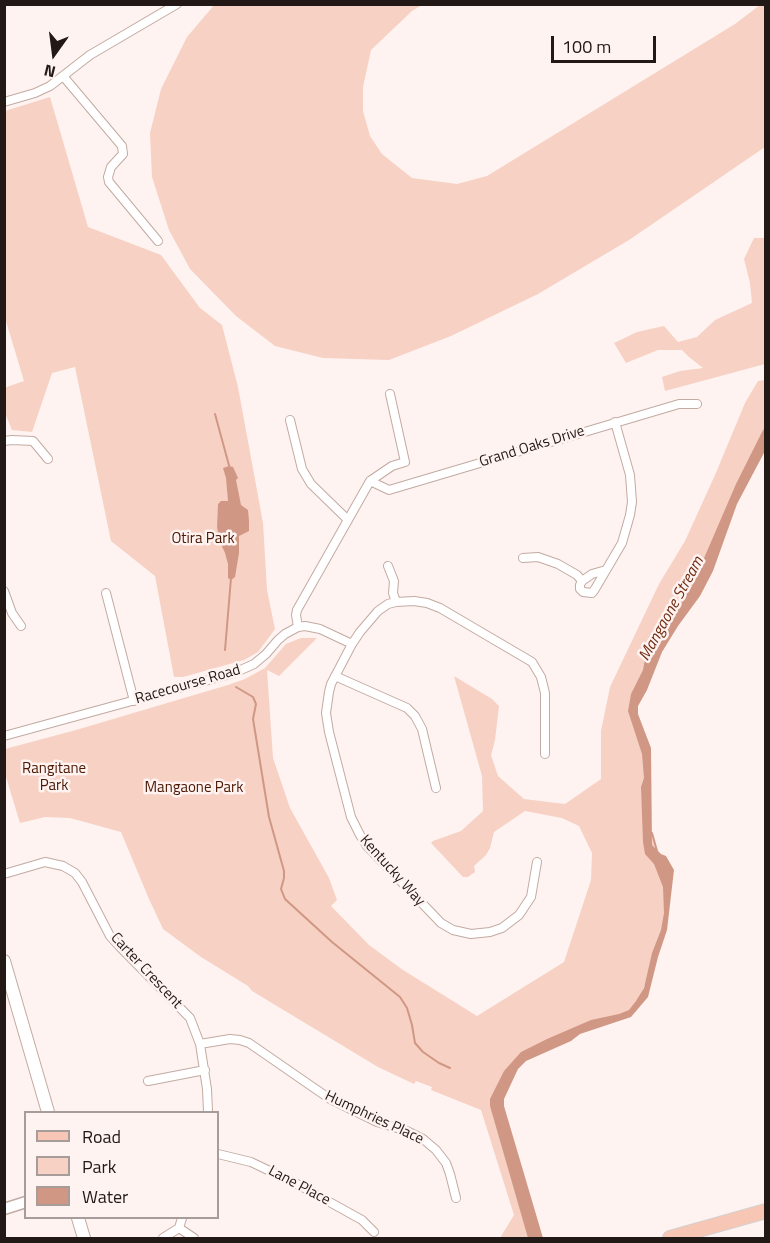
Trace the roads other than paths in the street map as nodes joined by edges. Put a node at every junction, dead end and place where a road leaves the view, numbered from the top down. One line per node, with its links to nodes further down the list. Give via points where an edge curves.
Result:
1 (177, 4): 2 (street, via 90,55)
2 (63, 76): 3 (street, via 35,93); 4 (street, via 122,146 123,154 111,167 109,182)
3 (4, 102)
4 (158, 241)
5 (390, 394): 11 (street, via 405,462)
6 (697, 404): 8 (street, Grand Oaks Drive, via 679,404)
7 (290, 420): 12 (street, via 302,470)
8 (615, 422): 11 (street, Grand Oaks Drive, via 389,490); 15 (street, via 630,475 632,502 622,543)
9 (4, 441): 10 (street, via 33,441)
10 (48, 459)
11 (370, 481): 12 (street)
12 (347, 519): 21 (street, via 297,610)
13 (524, 558): 16 (street, via 538,557 558,564)
14 (388, 566): 19 (street)
15 (606, 570): 16 (street); 16 (street, via 592,593 580,589)
16 (582, 581)
17 (4, 591): 20 (street)
18 (106, 593): 24 (street)
19 (396, 602): 22 (street, Kentucky Way, via 378,611); 26 (street, via 414,601 440,608 531,662 545,693)
20 (21, 626)
21 (298, 627): 22 (street, via 320,629); 24 (street, Racecourse Road, via 246,668)
22 (352, 644): 23 (street, Kentucky Way)
23 (335, 676): 27 (street, via 407,708 415,716 422,729); 28 (street, Kentucky Way, via 327,703 327,722 351,817 367,846 431,914 462,933 479,934 502,928 526,907)
24 (134, 701): 25 (street, Racecourse Road)
25 (4, 736)
26 (545, 754)
27 (436, 788)
28 (537, 862)
29 (4, 874): 31 (street, Carter Crescent, via 45,862 75,873 110,936 190,1018)
30 (4, 961): 34 (main road)
31 (200, 1044): 32 (street, Carter Crescent); 37 (street, Humphries Place, via 240,1040 330,1099 423,1139 446,1163)
32 (205, 1070): 33 (street); 35 (street, Carter Crescent)
33 (148, 1081)
34 (47, 1111)
35 (208, 1111)
36 (219, 1154): 44 (street, Lane Place, via 251,1162 297,1184 362,1220)
37 (456, 1198)
38 (24, 1203): 39 (street)
39 (4, 1209)
40 (765, 1210): 48 (main road)
41 (78, 1219): 45 (main road)
42 (182, 1219): 43 (street)
43 (179, 1228): 46 (street); 47 (street)
44 (374, 1232)
45 (84, 1239)
46 (163, 1239)
47 (194, 1239)
48 (670, 1239)

